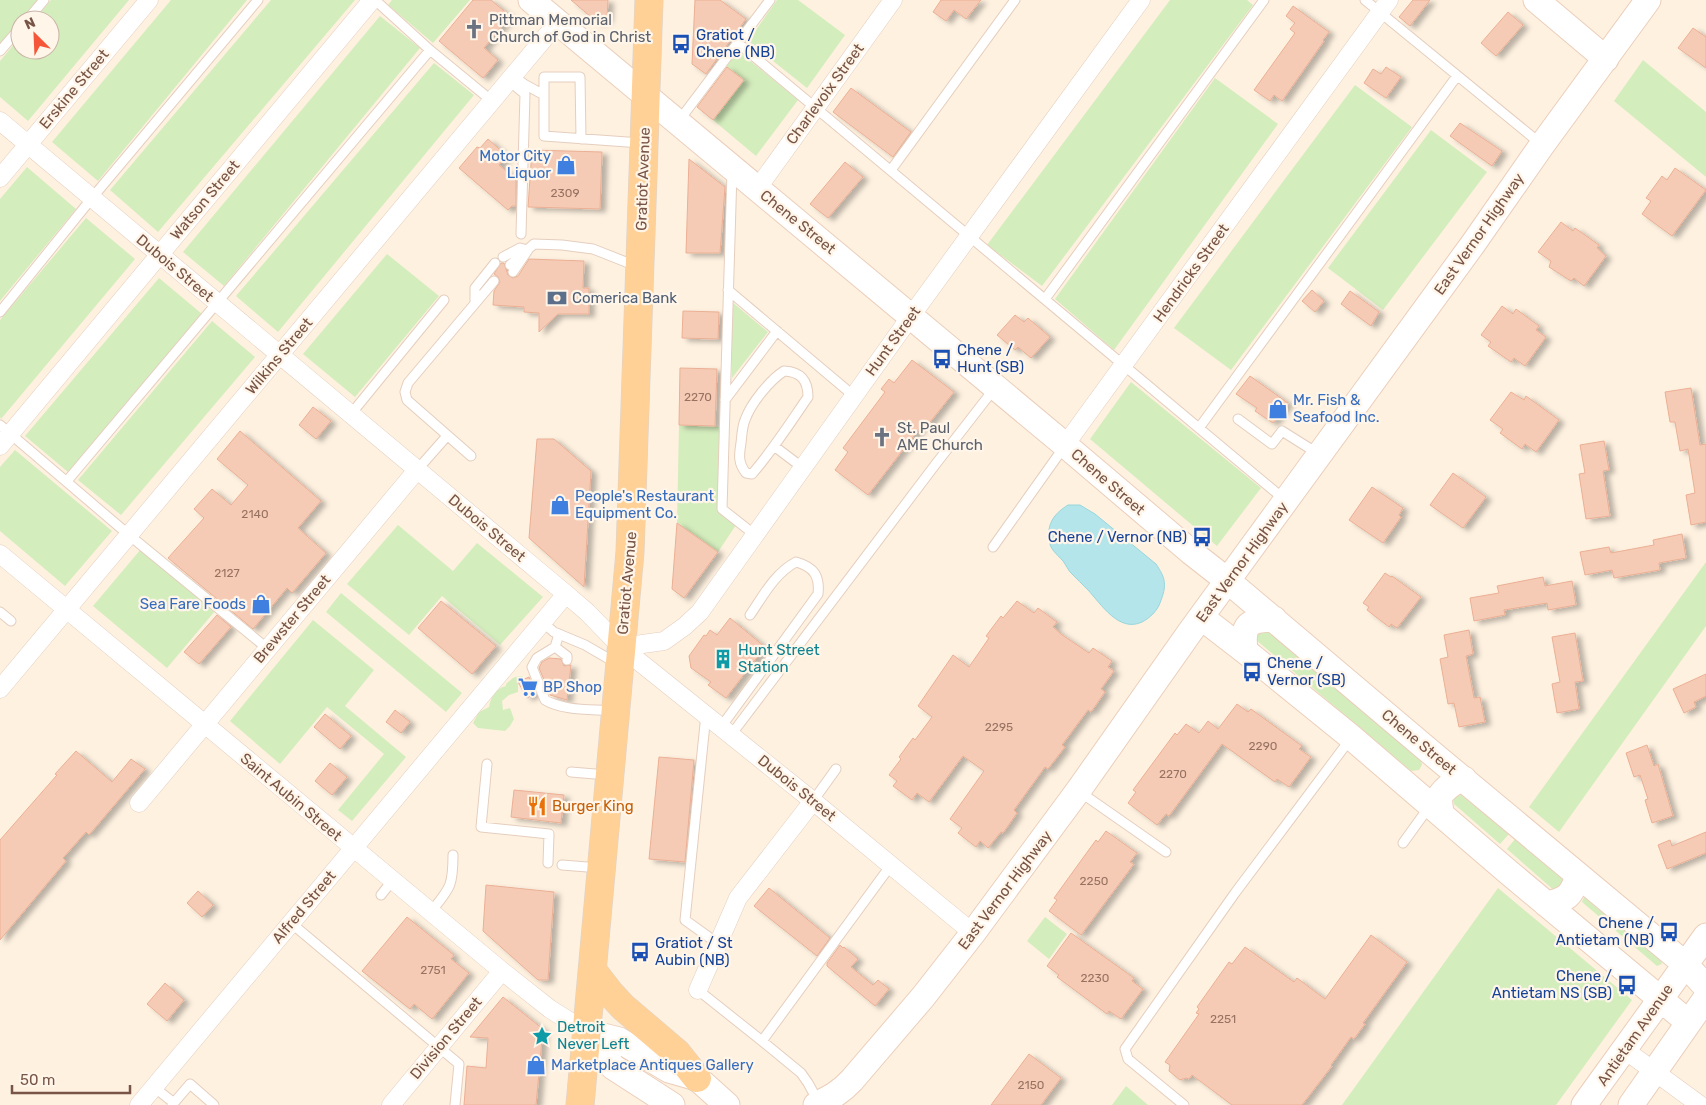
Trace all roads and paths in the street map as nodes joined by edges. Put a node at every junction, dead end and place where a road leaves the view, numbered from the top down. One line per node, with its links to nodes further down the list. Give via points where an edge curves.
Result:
1 (44, 0): 16 (lane)
2 (149, 0): 33 (street, Erskine Street)
3 (258, 0): 39 (lane)
4 (374, 0): 20 (lane); 43 (street, Watson Street)
5 (531, 0): 17 (street, Chene Street)
6 (649, 0): 26 (main road, Gratiot Avenue)
7 (770, 0): 19 (lane)
8 (893, 0): 28 (street, Charlevoix Street)
9 (1015, 0): 36 (lane)
10 (1141, 0): 41 (street, Hunt Street)
11 (1264, 0): 49 (lane)
12 (1365, 0): 15 (lane)
13 (1536, 0): 22 (street)
14 (1648, 0): 22 (street, East Vernor Highway)
15 (1384, 6): 23 (lane); 57 (street, Hendricks Street)
16 (36, 10)
17 (558, 22): 24 (street, Wilkins Street); 26 (street, Chene Street)
18 (10, 40): 21 (lane)
19 (738, 43): 28 (lane); 30 (lane)
20 (430, 50): 27 (lane); 51 (lane)
21 (0, 51)
22 (1606, 59): 34 (street, East Vernor Highway)
23 (1457, 76): 34 (lane); 63 (lane)
24 (511, 78): 25 (lane); 27 (street, Wilkins Street); 40 (lane, via 525,94)
25 (544, 96): 31 (lane, via 544,136); 31 (lane, via 544,77 580,77)
26 (646, 96): 30 (street, Chene Street); 32 (main road, Gratiot Avenue)
27 (492, 101): 56 (street, Wilkins Street)
28 (816, 108): 36 (lane); 38 (street, Charlevoix Street)
29 (0, 122): 33 (street, Dubois Street)
30 (678, 123): 35 (street, Chene Street)
31 (581, 138): 32 (lane)
32 (645, 143): 44 (main road, Gratiot Avenue)
33 (28, 145): 37 (street, Erskine Street); 39 (street, Dubois Street)
34 (1542, 145): 68 (street, East Vernor Highway)
35 (732, 168): 38 (street, Chene Street); 47 (lane)
36 (891, 170): 41 (lane)
37 (0, 178)
38 (757, 189): 54 (street, Chene Street)
39 (92, 198): 43 (street, Dubois Street); 53 (lane)
40 (521, 234)
41 (969, 236): 49 (lane); 54 (street, Hunt Street)
42 (528, 250): 44 (lane, via 534,244 593,249); 45 (lane); 52 (lane, via 520,248 499,260 475,288)
43 (159, 255): 51 (street, Dubois Street); 64 (street, Watson Street)
44 (640, 268): 91 (main road, Gratiot Avenue, via 632,523)
45 (511, 269)
46 (494, 281): 52 (lane)
47 (728, 290): 55 (lane); 60 (lane)
48 (494, 291): 52 (lane)
49 (1045, 299): 57 (lane)
50 (444, 300): 61 (lane)
51 (217, 303): 56 (street, Dubois Street); 72 (lane)
52 (475, 303): 65 (lane, via 408,383 405,392 407,400)
53 (0, 312)
54 (911, 316): 58 (street, Chene Street); 59 (street, Hunt Street)
55 (777, 331): 59 (lane); 60 (lane)
56 (280, 355): 61 (street, Dubois Street); 74 (street, Wilkins Street)
57 (1124, 365): 63 (lane); 66 (street, Hendricks Street)
58 (996, 387): 66 (street, Chene Street); 98 (lane)
59 (854, 396): 70 (street, Hunt Street)
60 (725, 400): 75 (lane, via 722,509)
61 (350, 414): 71 (street, Dubois Street)
62 (1238, 420): 68 (lane, via 1272,444 1282,431)
63 (1200, 428): 73 (lane)
64 (3, 435): 72 (lane)
65 (447, 436): 69 (lane); 71 (lane, Brewster Street)
66 (1065, 445): 76 (lane, Hendricks Street); 78 (street, Chene Street)
67 (774, 446): 67 (lane, via 752,474 746,473 739,459 744,421 750,408 776,377 784,371 794,371 805,381 808,397); 70 (lane)
68 (1320, 454): 73 (street, East Vernor Highway)
69 (471, 456)
70 (803, 468): 75 (street, Hunt Street)
71 (417, 470): 79 (street, Dubois Street); 89 (street, Brewster Street)
72 (67, 480): 74 (lane)
73 (1286, 500): 78 (street, East Vernor Highway)
74 (129, 535): 80 (street, Wilkins Street); 89 (lane)
75 (755, 535): 91 (street, Hunt Street, via 700,612 685,626 664,641)
76 (993, 546)
77 (0, 554): 80 (street, Saint Aubin Street)
78 (1228, 581): 83 (street, East Vernor Highway); 84 (street, Chene Street)
79 (566, 594): 86 (street, Alfred Street); 91 (street, Dubois Street, via 587,612)
80 (67, 610): 94 (street, Wilkins Street); 97 (street, Saint Aubin Street)
81 (0, 612): 85 (lane)
82 (750, 615): 98 (lane, via 787,567 796,562 808,565 815,574 819,583 818,594)
83 (1201, 617): 90 (street); 107 (street, East Vernor Highway)
84 (1274, 618): 90 (street, via 1256,620 1248,626 1244,635); 100 (street, Chene Street)
85 (10, 621)
86 (542, 622): 87 (lane); 112 (street, Alfred Street)
87 (560, 634): 88 (lane); 91 (lane)
88 (555, 647): 92 (lane); 93 (lane, via 567,656); 95 (lane, via 537,658 532,667 545,700)
89 (268, 649): 97 (street, Brewster Street)
90 (1245, 651): 99 (street)
91 (621, 656): 95 (main road, Gratiot Avenue); 96 (street, Dubois Street)
92 (556, 659)
93 (566, 660)
94 (0, 689)
95 (616, 711): 104 (main road, Gratiot Avenue)
96 (706, 714): 98 (street, Dubois Street); 127 (lane, via 685,920)
97 (204, 725): 109 (street, Brewster Street); 112 (street, Saint Aubin Street)
98 (726, 731): 108 (street, Dubois Street)
99 (1351, 737): 106 (street); 152 (lane, via 1125,1049 1128,1058)
100 (1434, 755): 105 (street, Chene Street); 106 (street, via 1435,762 1427,777)
101 (487, 764): 115 (lane, via 481,827 549,834)
102 (836, 769): 108 (lane)
103 (571, 772): 104 (lane)
104 (610, 776): 118 (main road, Gratiot Avenue)
105 (1464, 779): 110 (street, via 1444,789); 119 (street, Chene Street)
106 (1407, 785): 110 (street)
107 (1078, 791): 113 (lane); 125 (street, East Vernor Highway)
108 (813, 801): 117 (street, Dubois Street); 127 (street, via 738,898)
109 (139, 803)
110 (1436, 809): 111 (lane); 122 (street)
111 (1403, 842)
112 (352, 848): 120 (street, Saint Aubin Street); 124 (street, Alfred Street)
113 (1166, 852)
114 (453, 855): 123 (lane, via 451,884)
115 (548, 863)
116 (562, 865): 118 (lane)
117 (891, 865): 125 (street, Dubois Street); 137 (lane)
118 (602, 869): 130 (main road, Gratiot Avenue)
119 (1578, 875): 122 (street, via 1570,895); 128 (street, Chene Street)
120 (392, 881): 121 (lane); 123 (street, Saint Aubin Street)
121 (381, 896)
122 (1546, 904): 133 (street)
123 (430, 913): 129 (street, Saint Aubin Street)
124 (291, 923): 138 (lane, via 332,952); 142 (street, Alfred Street)
125 (973, 934): 144 (street, East Vernor Highway, via 852,1080 841,1091)
126 (1706, 936): 128 (street)
127 (717, 943): 132 (street)
128 (1685, 964): 131 (street, Chene Street); 133 (street, Antietam Avenue)
129 (502, 971): 136 (street, Saint Aubin Street, via 550,1009); 138 (street, Division Street)
130 (592, 971): 136 (main road, Gratiot Avenue); 141 (main road, via 623,1007 677,1053)
131 (1706, 987)
132 (698, 990): 137 (lane)
133 (1660, 998): 135 (street); 139 (street, Antietam Avenue)
134 (1706, 998): 135 (street)
135 (1688, 1022): 140 (street)
136 (588, 1032): 141 (street, Saint Aubin Street, via 619,1040 669,1070); 149 (main road, Gratiot Avenue); 150 (street, Saint Aubin Street, via 613,1067)
137 (762, 1041): 144 (lane, via 801,1073)
138 (440, 1046): 147 (street, Division Street); 148 (lane, via 459,1064)
139 (1625, 1050): 140 (street); 153 (street, Antietam Avenue)
140 (1654, 1071): 154 (street); 155 (street)
141 (696, 1078): 151 (street, Saint Aubin Street)
142 (154, 1087): 143 (lane); 145 (street, Alfred Street)
143 (173, 1104): 146 (lane, via 190,1084)
144 (818, 1104)
145 (138, 1105)
146 (214, 1105)
147 (391, 1105)
148 (456, 1105)
149 (580, 1105)
150 (672, 1105)
151 (727, 1105)
152 (1184, 1105)
153 (1584, 1105)
154 (1631, 1105)
155 (1700, 1105)

